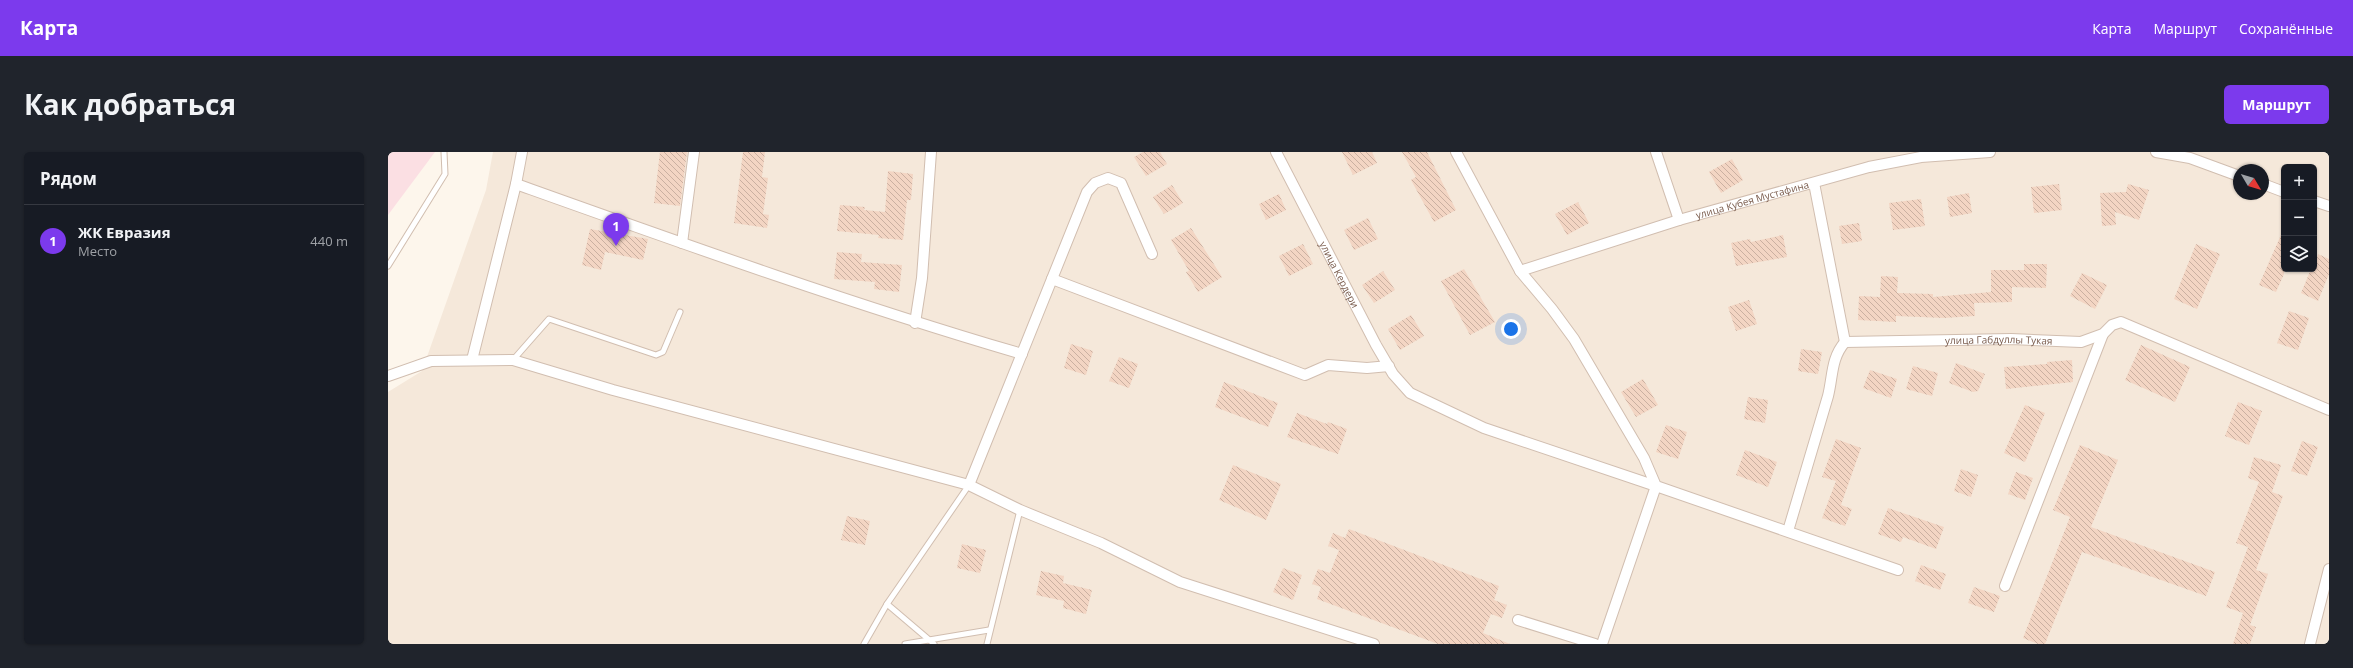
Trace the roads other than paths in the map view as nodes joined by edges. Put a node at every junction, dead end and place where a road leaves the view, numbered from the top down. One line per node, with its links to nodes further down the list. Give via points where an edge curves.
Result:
1 (444, 152): 20 (lane, via 445,174)
2 (522, 152): 12 (street)
3 (694, 152): 18 (street)
4 (931, 152): 24 (street, via 922,278)
5 (1276, 152): 30 (street, улица Кердери)
6 (1456, 152): 21 (street)
7 (1656, 152): 17 (street)
8 (1990, 152): 11 (street, улица Кубея Мустафина, via 1921,157 1869,167)
9 (2156, 152): 10 (street, via 2190,158)
10 (2233, 174)
11 (1814, 183): 17 (street, улица Кубея Мустафина); 26 (street)
12 (516, 184): 18 (street); 28 (street)
13 (2269, 186): 14 (street)
14 (2281, 191)
15 (2317, 202): 16 (street)
16 (2329, 206)
17 (1679, 220): 21 (street, улица Кубея Мустафина)
18 (682, 244): 24 (street)
19 (1152, 254): 22 (street, via 1121,183 1108,178 1095,183 1087,192)
20 (388, 266)
21 (1520, 271): 34 (street, via 1574,339 1644,458)
22 (1052, 279): 27 (street); 30 (street, via 1305,375 1328,364 1367,368)
23 (680, 312): 29 (lane, via 663,352 656,355 549,319)
24 (915, 323): 27 (street)
25 (2103, 334): 26 (street, улица Габдуллы Тукая, via 2081,342 2011,339); 32 (street, улица Габдуллы Тукая, via 2121,322); 39 (street)
26 (1845, 342): 36 (street, via 1833,362 1828,394)
27 (1022, 354): 33 (street)
28 (472, 360): 29 (street); 31 (street, via 431,361)
29 (513, 360): 33 (street, via 620,392)
30 (1389, 366): 34 (street, улица Кердери, via 1410,393 1484,428)
31 (388, 376)
32 (2329, 410)
33 (969, 485): 35 (street); 40 (lane)
34 (1656, 486): 36 (street); 50 (street)
35 (1020, 510): 42 (lane); 48 (street, via 1101,543 1180,582)
36 (1788, 532): 37 (street)
37 (1898, 570)
38 (2329, 570): 51 (street)
39 (2005, 586)
40 (887, 604): 43 (lane); 44 (lane)
41 (1518, 620): 49 (street)
42 (989, 630): 43 (lane, via 946,639); 47 (lane)
43 (927, 639): 45 (lane); 46 (lane)
44 (864, 644)
45 (905, 644)
46 (934, 644)
47 (987, 644)
48 (1374, 644)
49 (1595, 644)
50 (1602, 644)
51 (2310, 644)

